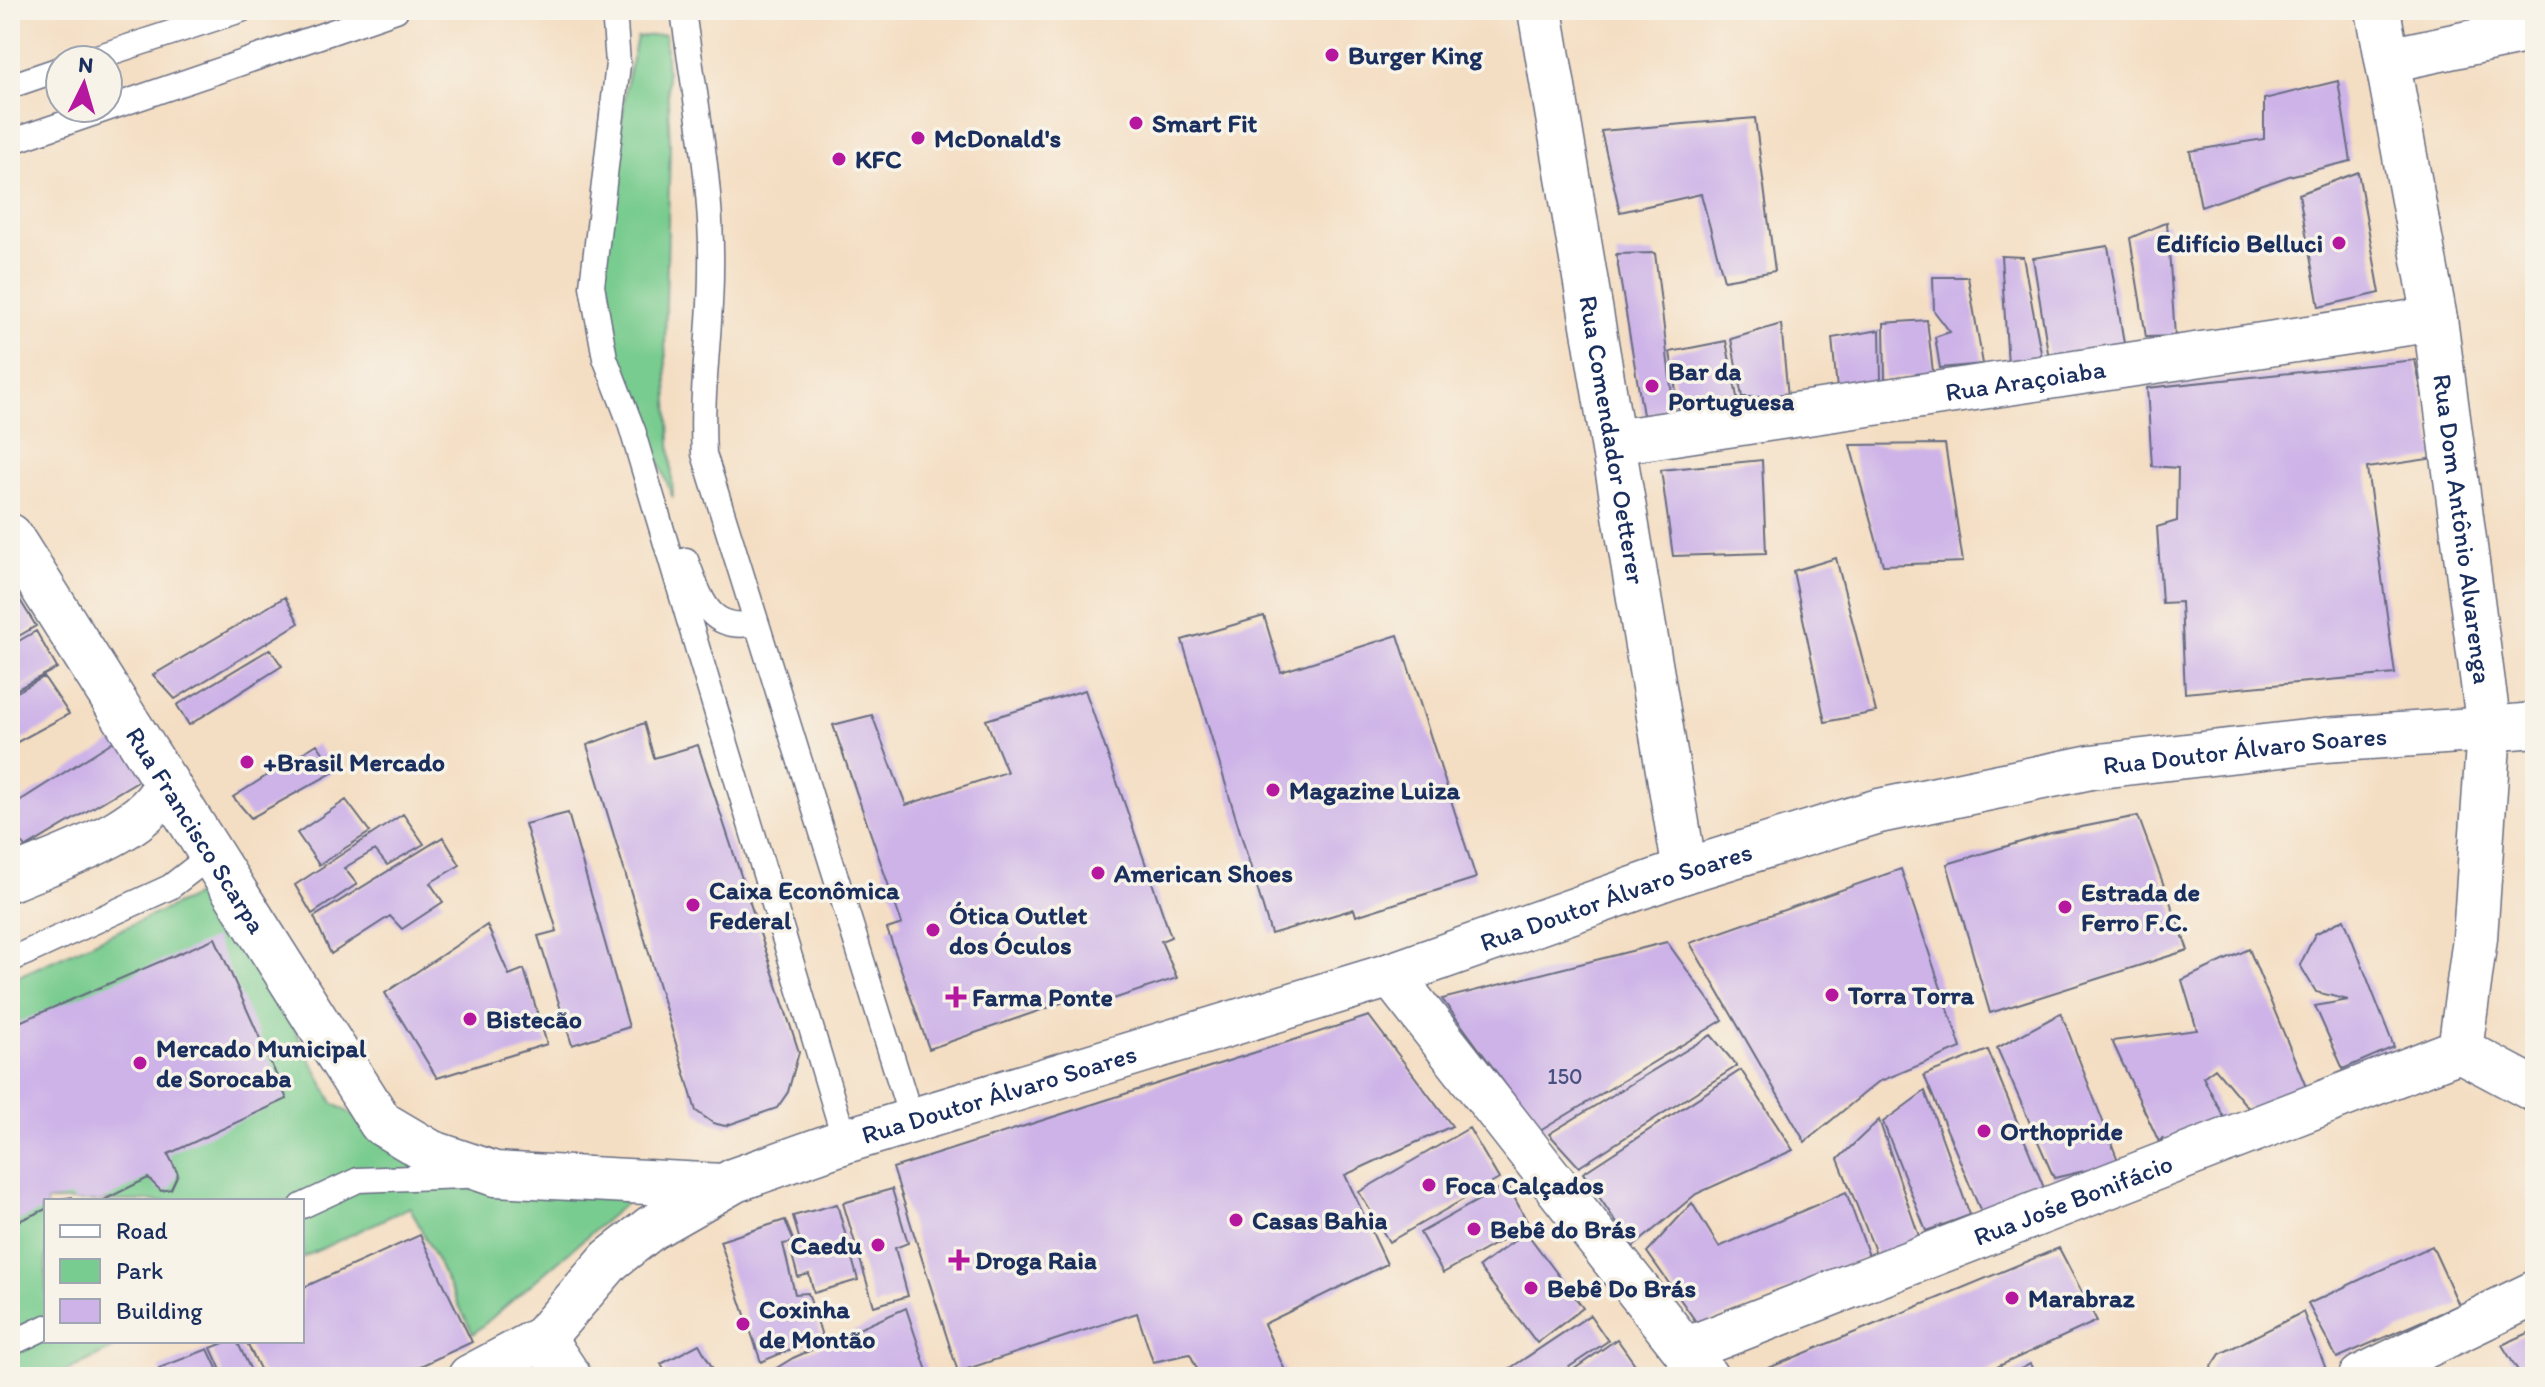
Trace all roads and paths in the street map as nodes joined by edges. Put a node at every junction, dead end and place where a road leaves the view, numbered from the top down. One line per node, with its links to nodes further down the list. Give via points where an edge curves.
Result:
1 (241, 10): 8 (lane)
2 (396, 10): 12 (lane)
3 (614, 10): 14 (lane, via 618,64 592,286 605,358)
4 (683, 10): 17 (lane, via 707,191 711,271 701,406 704,454)
5 (1540, 10): 15 (street, Rua Comendador Oetterer)
6 (2378, 10): 9 (street, Rua Dom Antônio Alvarenga)
7 (2535, 29): 9 (street)
8 (124, 48)
9 (2388, 60): 13 (street, Rua Dom Antônio Alvarenga)
10 (44, 74): 11 (lane)
11 (10, 86)
12 (10, 142)
13 (2435, 319): 15 (street, Rua Araçoiaba); 19 (street, Rua Dom Antônio Alvarenga)
14 (629, 420): 17 (lane, via 704,605 719,621 738,627); 29 (lane)
15 (1614, 442): 22 (street, Rua Comendador Oetterer)
16 (10, 536): 20 (street, Rua Francisco Scarpa)
17 (756, 623): 28 (lane)
18 (2535, 725): 19 (street, Rua Doutor Álvaro Soares)
19 (2489, 729): 22 (street, Rua Doutor Álvaro Soares, via 2324,740 2091,767 1879,811); 26 (street, Rua Dom Antônio Alvarenga, via 2475,938)
20 (166, 782): 21 (street, Rua Francisco Scarpa); 23 (street, via 161,798 129,826)
21 (201, 839): 24 (lane, via 201,863 170,887); 30 (street, Rua Francisco Scarpa, via 381,1123 430,1152)
22 (1685, 871): 25 (street, Rua Doutor Álvaro Soares)
23 (10, 879)
24 (10, 960)
25 (1391, 975): 28 (street, Rua Doutor Álvaro Soares); 37 (street)
26 (2460, 1050): 27 (street); 37 (street, Rua Jośe Bonifácio)
27 (2535, 1090)
28 (912, 1121): 29 (street, Rua Doutor Álvaro Soares)
29 (845, 1141): 31 (street, Rua Doutor Álvaro Soares)
30 (507, 1175): 31 (street); 32 (lane, via 358,1180)
31 (723, 1186): 35 (street, via 651,1228 610,1260)
32 (304, 1205)
33 (2535, 1293): 40 (street)
34 (44, 1328): 36 (lane)
35 (543, 1338): 38 (street); 39 (street)
36 (10, 1344)
37 (1695, 1364)
38 (470, 1377)
39 (569, 1377)
40 (2361, 1377)

